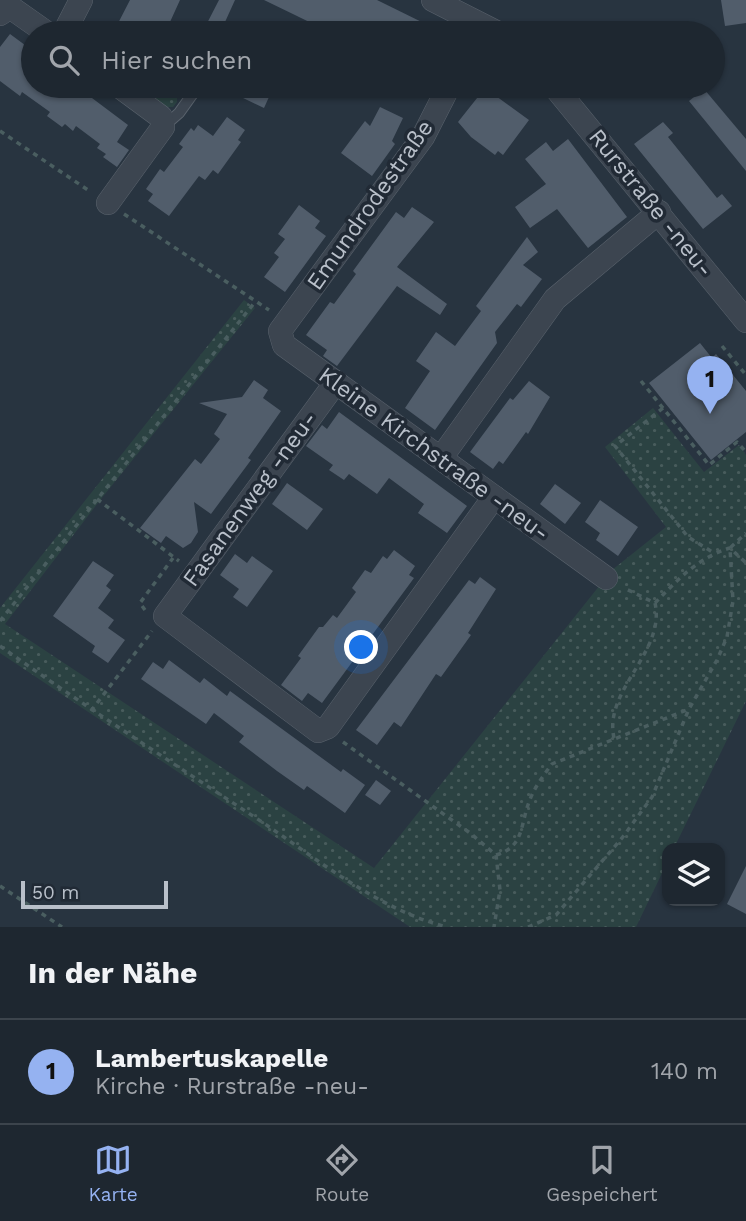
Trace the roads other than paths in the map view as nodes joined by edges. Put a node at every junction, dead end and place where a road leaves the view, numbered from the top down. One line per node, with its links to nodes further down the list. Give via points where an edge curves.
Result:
1 (80, 0): 5 (street)
2 (433, 0): 6 (street)
3 (0, 14): 4 (street, via 10,7)
4 (30, 21)
5 (70, 21)
6 (469, 21)
7 (135, 98): 11 (street, via 161,117)
8 (190, 98): 11 (lane)
9 (443, 98): 14 (street, Emundrodestraße, via 423,137)
10 (564, 98): 13 (street, Rurstraße -neu-)
11 (163, 127): 12 (street)
12 (108, 203)
13 (659, 212): 15 (street, Rurstraße -neu-); 17 (street, via 555,299)
14 (287, 321): 16 (street, Kleine Kirchstraße -neu-, via 280,331 284,345)
15 (746, 321)
16 (336, 382): 17 (street, Kleine Kirchstraße -neu-); 18 (street, Fasanenweg -neu-, via 160,620 323,729)
17 (441, 458): 18 (street, Kleine Kirchstraße -neu-)
18 (494, 497): 19 (street, Kleine Kirchstraße -neu-)
19 (606, 578)

